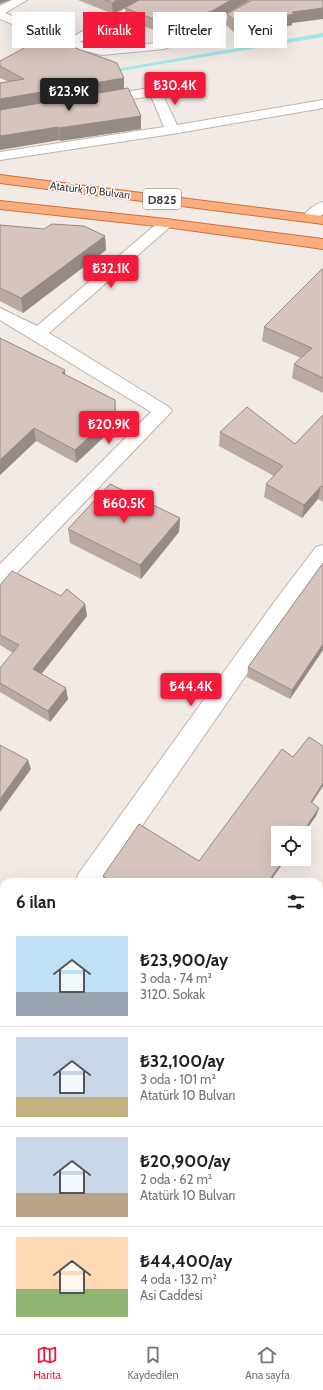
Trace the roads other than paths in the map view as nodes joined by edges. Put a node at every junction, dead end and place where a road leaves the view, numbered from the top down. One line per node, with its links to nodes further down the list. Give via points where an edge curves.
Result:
1 (21, 0): 4 (street)
2 (151, 0): 7 (street)
3 (262, 0): 8 (street, via 211,29 160,46 102,51)
4 (0, 11)
5 (0, 15): 6 (street)
6 (12, 20)
7 (75, 40)
8 (75, 44)
9 (92, 102): 11 (street, via 155,91)
10 (323, 104): 11 (street)
11 (172, 130): 12 (street)
12 (0, 156)
13 (0, 179): 16 (highway, Atatürk 10 Bulvarı / D825)
14 (0, 205): 17 (highway, Atatürk 10 Bulvarı / D825)
15 (323, 206): 16 (street)
16 (316, 219)
17 (166, 223): 18 (highway, Atatürk 10 Bulvarı / D825); 20 (street)
18 (318, 245)
19 (0, 313): 20 (street)
20 (38, 334): 22 (street, via 163,411)
21 (323, 553): 23 (street)
22 (0, 577)
23 (91, 878)

